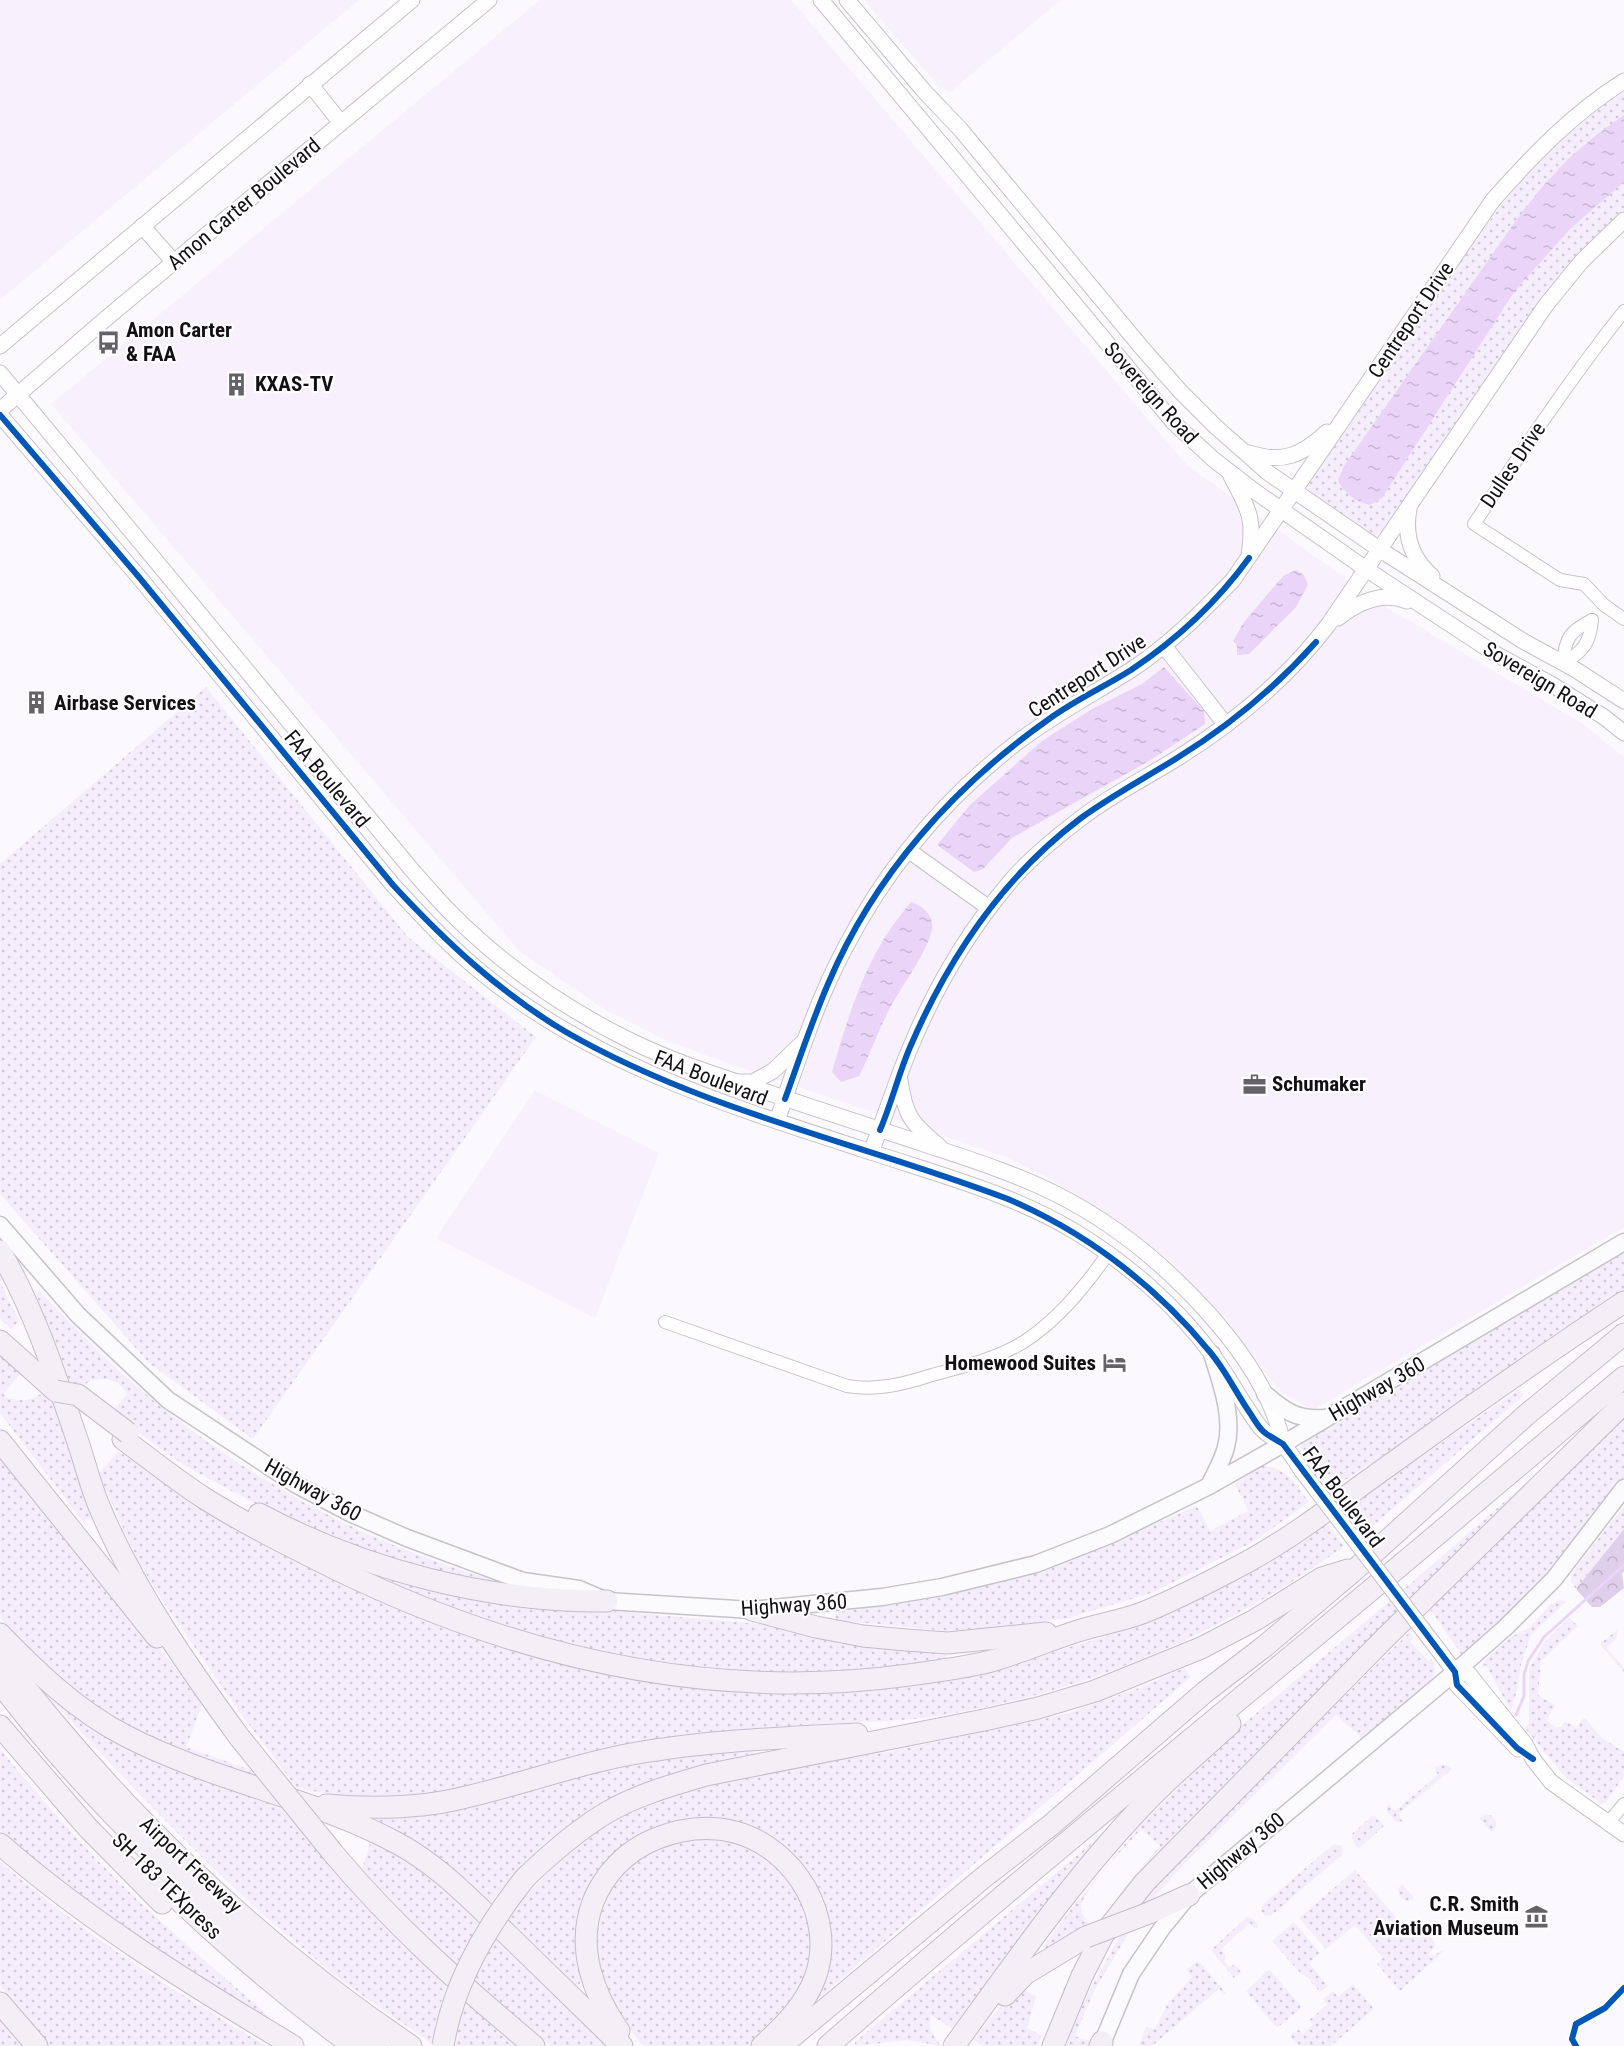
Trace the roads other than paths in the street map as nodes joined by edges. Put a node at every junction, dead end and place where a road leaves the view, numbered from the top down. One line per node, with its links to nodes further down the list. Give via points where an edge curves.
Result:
1 (412, 0): 6 (street)
2 (489, 0): 7 (street, Amon Carter Boulevard)
3 (821, 0): 23 (street, Sovereign Road, via 1174,423)
4 (847, 0): 22 (street, Sovereign Road, via 1173,383)
5 (1624, 81): 21 (street, Centreport Drive, via 1573,118 1493,200)
6 (310, 84): 7 (street); 9 (street)
7 (341, 123): 10 (street, Amon Carter Boulevard)
8 (1624, 220): 25 (street, via 1581,262 1546,305)
9 (142, 226): 10 (street); 13 (street)
10 (174, 262): 18 (street, Amon Carter Boulevard)
11 (1624, 311): 12 (street, Dulles Drive)
12 (1615, 322): 15 (street); 32 (street, Dulles Drive, via 1474,524 1560,580 1584,584)
13 (21, 328): 14 (street); 16 (street)
14 (0, 330)
15 (1624, 333)
16 (0, 346)
17 (0, 373): 18 (street, FAA Boulevard)
18 (17, 395): 19 (street, Amon Carter Boulevard); 35 (street, FAA Boulevard)
19 (0, 410)
20 (0, 414): 37 (street, FAA Boulevard)
21 (1345, 416): 22 (street, via 1309,448 1291,456 1264,458); 24 (street, Centreport Drive)
22 (1244, 452): 24 (street, Sovereign Road)
23 (1228, 471): 26 (street, Sovereign Road); 28 (street, via 1251,520)
24 (1294, 492): 26 (street, Centreport Drive); 27 (street, Sovereign Road)
25 (1410, 504): 27 (street); 30 (street, via 1407,522 1412,552 1420,566)
26 (1282, 510): 28 (street, Centreport Drive); 29 (street, Sovereign Road)
27 (1379, 549): 29 (street); 30 (street, Sovereign Road)
28 (1249, 558): 34 (street, Centreport Drive, via 1207,608)
29 (1366, 569): 31 (street, Sovereign Road); 33 (street)
30 (1463, 604): 36 (street, Sovereign Road)
31 (1421, 606): 33 (street, via 1401,598 1369,599); 38 (street, Sovereign Road)
32 (1624, 619)
33 (1328, 625): 40 (street, via 1291,669)
34 (1164, 646): 40 (street); 42 (street, Centreport Drive, via 1018,742 965,786)
35 (239, 662): 37 (street); 44 (street, FAA Boulevard, via 451,914)
36 (1563, 663): 38 (street); 39 (street, Sovereign Road)
37 (221, 677): 45 (street, FAA Boulevard, via 393,885 476,968)
38 (1551, 684): 41 (street, Sovereign Road)
39 (1624, 701)
40 (1226, 725): 43 (street, via 1081,818 1037,855)
41 (1624, 733)
42 (908, 850): 43 (street); 46 (street, Centreport Drive, via 844,949)
43 (989, 908): 47 (street, via 946,972)
44 (535, 983): 45 (street); 48 (street, FAA Boulevard, via 633,1042)
45 (522, 1003): 50 (street, FAA Boulevard, via 607,1055 686,1089)
46 (807, 1038): 48 (street, via 773,1071 753,1082); 49 (street, Centreport Drive)
47 (900, 1074): 51 (street); 53 (street, via 911,1120)
48 (735, 1082): 49 (street, FAA Boulevard)
49 (785, 1099): 50 (street, Centreport Drive); 51 (street, FAA Boulevard)
50 (777, 1121): 52 (street, FAA Boulevard)
51 (880, 1130): 52 (street); 53 (street, FAA Boulevard)
52 (871, 1152): 58 (street, FAA Boulevard, via 1025,1206 1076,1232)
53 (946, 1152): 55 (street, FAA Boulevard, via 994,1167 1058,1195)
54 (0, 1225): 74 (main road, Highway 360, via 78,1316 168,1400 297,1485 407,1538 523,1581 579,1589)
55 (1123, 1236): 58 (street); 65 (street, FAA Boulevard, via 1169,1273 1222,1328)
56 (1624, 1242): 67 (main road, Highway 360)
57 (0, 1251): 83 (highway, via 41,1333 101,1511 124,1559)
58 (1107, 1255): 60 (street, via 1086,1286 1048,1324 1021,1343 979,1362 877,1388 847,1386); 63 (street, FAA Boulevard, via 1167,1304)
59 (1624, 1302): 76 (highway, via 1525,1367 1272,1548 1141,1613)
60 (665, 1322)
61 (1624, 1334): 73 (highway, via 1525,1416)
62 (0, 1341): 68 (highway, via 56,1390)
63 (1212, 1354): 70 (street, FAA Boulevard, via 1262,1431); 71 (main road, via 1229,1428 1227,1446)
64 (1624, 1377): 80 (highway)
65 (1265, 1394): 67 (main road, via 1295,1416); 70 (street, FAA Boulevard, via 1278,1421)
66 (1624, 1403): 109 (highway, via 1145,1882 1103,1935)
67 (1326, 1418): 70 (main road, Highway 360)
68 (126, 1436): 74 (highway, via 277,1524 409,1575 498,1593); 76 (highway, via 203,1497 261,1531 385,1593 526,1645 639,1671 758,1683 874,1680 992,1660)
69 (0, 1441): 83 (highway)
70 (1283, 1444): 71 (main road, Highway 360); 79 (street, FAA Boulevard, bridge)
71 (1209, 1486): 75 (main road, Highway 360, via 1110,1535 1036,1564 882,1597)
72 (1624, 1488): 79 (main road, Highway 360, via 1554,1579)
73 (1358, 1567): 85 (highway, via 1322,1578 1202,1648 1138,1675 1038,1708); 107 (highway)
74 (607, 1601): 75 (main road, Highway 360)
75 (752, 1610): 76 (highway, via 863,1636 948,1643)
76 (1079, 1630)
77 (0, 1634): 86 (highway, via 61,1693 126,1736 211,1772)
78 (0, 1655): 101 (highway, Airport Freeway, via 84,1757 178,1855 294,1959)
79 (1455, 1672): 88 (street, FAA Boulevard, via 1469,1674 1526,1744 1540,1770 1560,1790); 91 (main road, Highway 360)
80 (1269, 1674): 93 (highway, via 1255,1701 1150,1798 1102,1850); 108 (highway, via 1000,1896)
81 (0, 1683): 100 (highway, SH 183 TEXpress, via 72,1770 172,1873 288,1976)
82 (0, 1705): 99 (highway, SH 183 TEXpress, via 60,1777 163,1885 273,1984)
83 (221, 1712): 103 (highway, bridge, via 358,1882 432,1958)
84 (0, 1726): 98 (highway, via 68,1806 149,1890 236,1970)
85 (927, 1731): 86 (highway, via 776,1738 655,1751 590,1763 465,1798 424,1805 356,1808); 102 (highway, bridge, via 706,1775 660,1788 606,1812 559,1846 506,1902 467,1969 454,2002)
86 (304, 1803): 104 (highway, via 396,1843 451,1881)
87 (1624, 1804): 88 (street)
88 (1608, 1823): 89 (street, FAA Boulevard)
89 (1624, 1834)
90 (0, 1844): 97 (highway, via 35,1875 123,1938)
91 (1189, 1895): 93 (highway, bridge, via 1086,1937 1025,1974 999,2002); 95 (main road, Highway 360, via 1131,1974)
92 (0, 2002): 96 (highway)
93 (978, 2014): 94 (highway)
94 (957, 2042)
95 (1101, 2045)
96 (37, 2046)
97 (293, 2046)
98 (330, 2046)
99 (353, 2046)
100 (381, 2046)
101 (411, 2046)
102 (444, 2046)
103 (534, 2046)
104 (622, 2046)
105 (629, 2046): 106 (highway, via 596,1993 589,1971 586,1946 591,1906 604,1879 631,1852 666,1834 705,1828 736,1832 775,1852 798,1877 818,1915 819,1962 812,1984 787,2022)
106 (762, 2046)
107 (781, 2046)
108 (828, 2046)
109 (1053, 2046)

